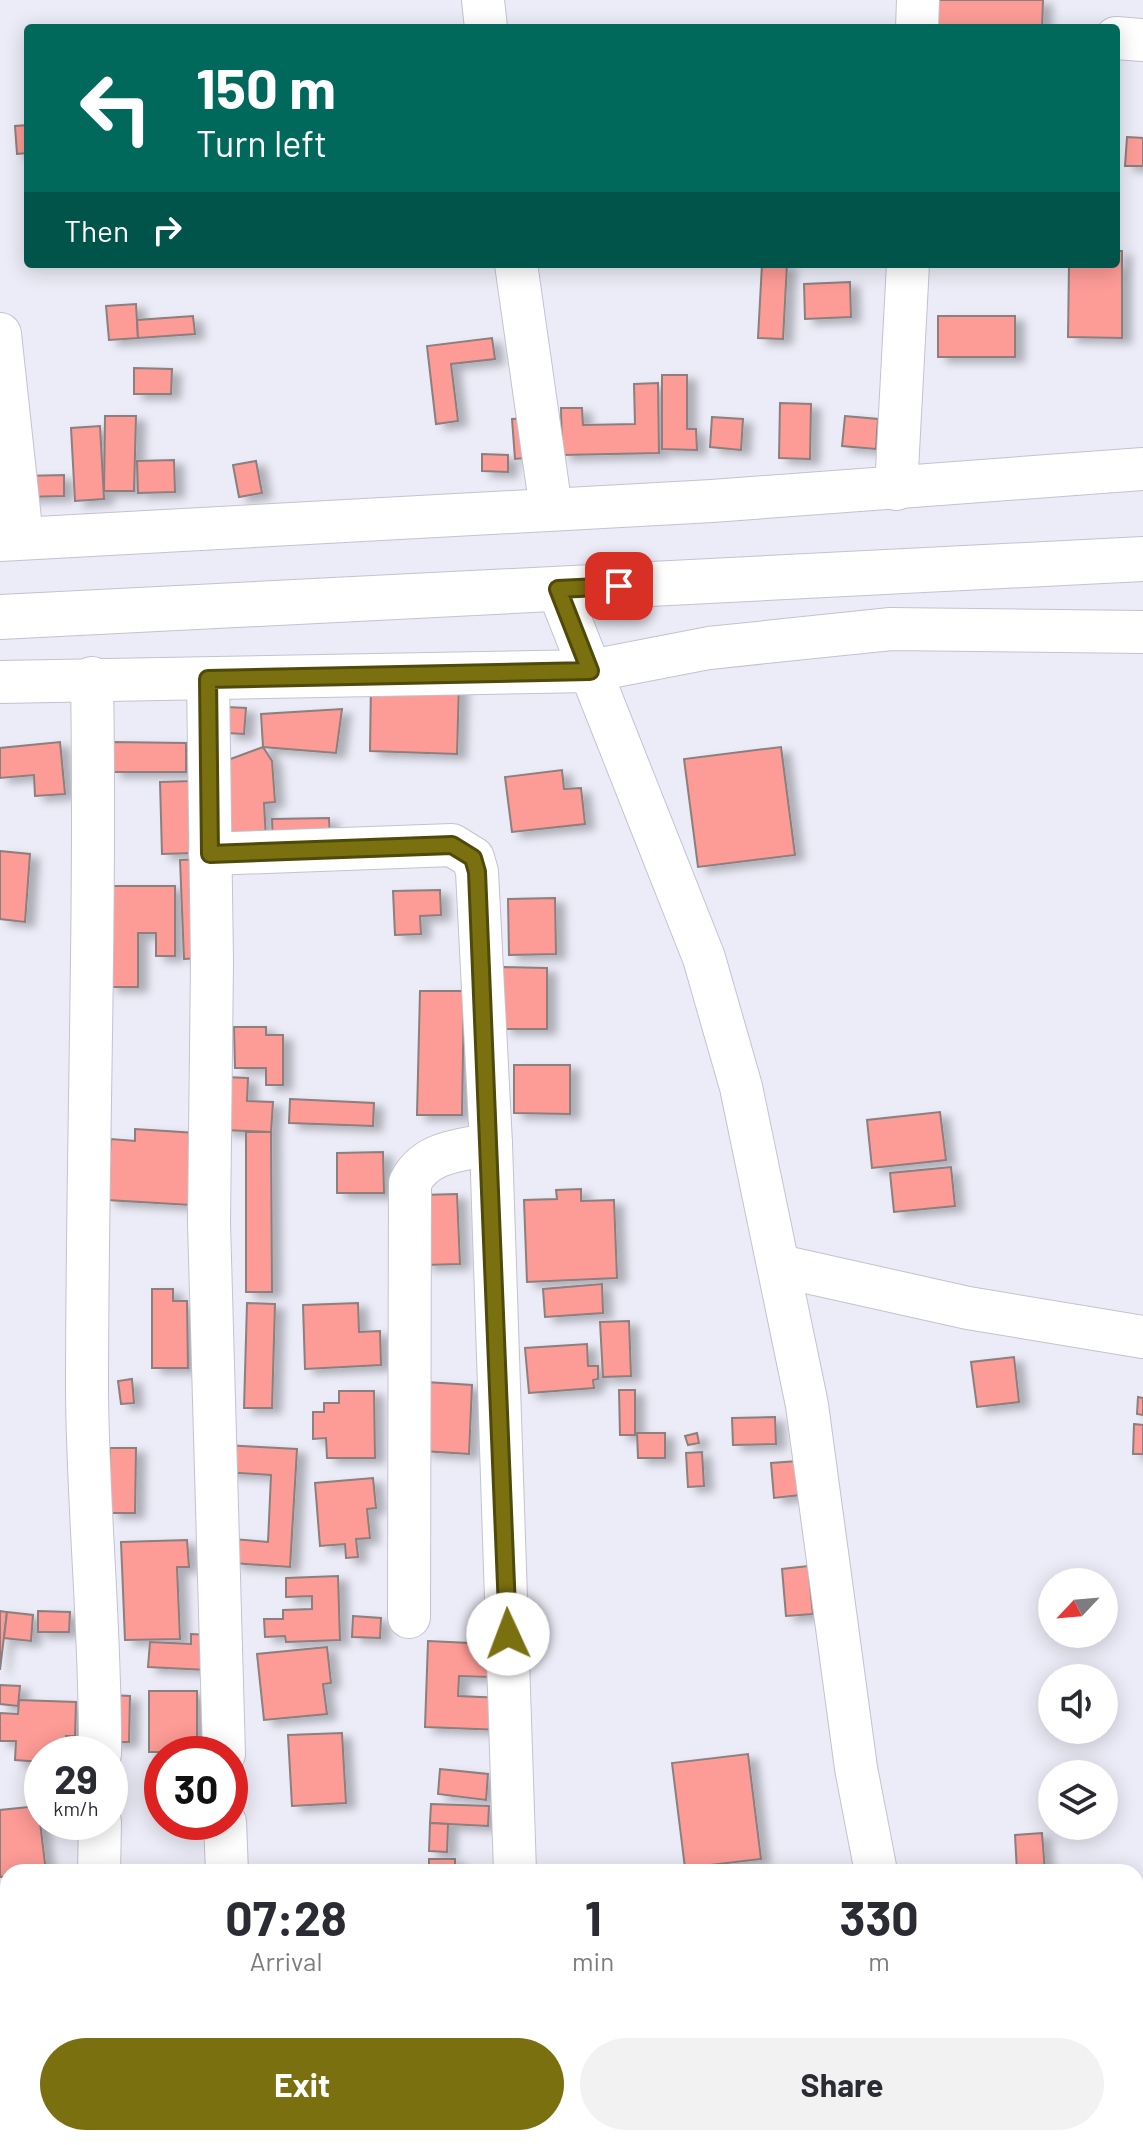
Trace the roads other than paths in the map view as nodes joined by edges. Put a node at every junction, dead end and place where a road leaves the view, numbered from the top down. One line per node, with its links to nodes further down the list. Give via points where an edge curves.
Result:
1 (483, 0): 3 (street)
2 (918, 0): 4 (street)
3 (486, 24)
4 (917, 24)
5 (1120, 38): 6 (street)
6 (1143, 40)
7 (517, 268): 12 (street)
8 (908, 268): 11 (street)
9 (0, 334): 13 (street)
10 (1143, 469): 11 (street)
11 (896, 489): 12 (street)
12 (551, 509): 13 (street)
13 (11, 539)
14 (1143, 559): 15 (highway)
15 (558, 589): 16 (highway); 18 (street)
16 (0, 617)
17 (1143, 632): 18 (street, via 891,629 709,648)
18 (590, 671): 20 (street); 24 (street, via 704,958 741,1087)
19 (92, 678): 20 (street); 21 (street); 27 (street, via 95,871 87,1394)
20 (208, 679): 22 (street)
21 (0, 682)
22 (210, 854): 23 (street, via 452,845 473,858); 28 (street, via 209,1223)
23 (491, 1144): 26 (street, via 434,1156 417,1167 410,1183); 33 (street)
24 (780, 1266): 25 (street, via 968,1308); 34 (street, via 807,1405 856,1768)
25 (1143, 1337)
26 (409, 1617)
27 (100, 1736)
28 (223, 1736)
29 (100, 1840): 31 (street)
30 (226, 1840): 32 (street)
31 (99, 1864)
32 (227, 1864)
33 (515, 1864)
34 (874, 1864)

